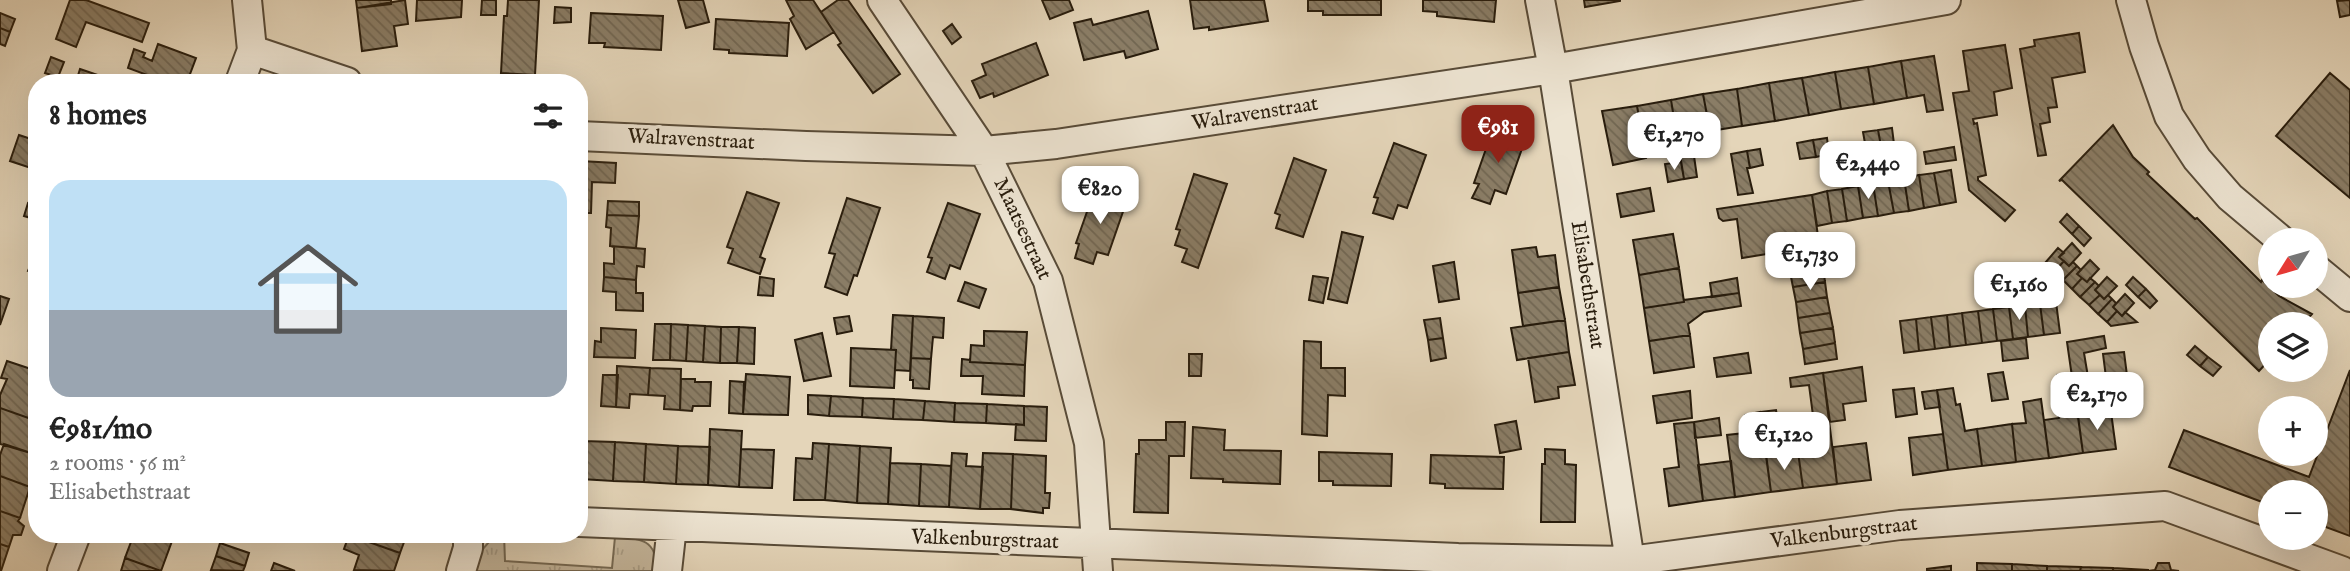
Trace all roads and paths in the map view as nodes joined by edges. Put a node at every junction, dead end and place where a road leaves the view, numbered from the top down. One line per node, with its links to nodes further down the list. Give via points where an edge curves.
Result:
1 (247, 0): 6 (street)
2 (882, 0): 11 (street, Maatsestraat)
3 (1540, 0): 7 (street, Elisabethstraat)
4 (2131, 0): 12 (street, via 2169,116 2197,159 2230,197)
5 (1931, 1): 7 (street, Walravenstraat)
6 (252, 50): 8 (street); 9 (street)
7 (1553, 69): 11 (street, Walravenstraat); 20 (street, Elisabethstraat)
8 (243, 74)
9 (323, 74)
10 (588, 135): 11 (street, Walravenstraat)
11 (984, 151): 19 (street, Maatsestraat, via 1048,281 1088,443)
12 (2267, 228)
13 (2328, 279): 14 (street)
14 (2350, 297)
15 (588, 522): 16 (street, Valkenburgstraat)
16 (672, 526): 19 (street, Valkenburgstraat); 23 (street)
17 (73, 543): 21 (street)
18 (468, 543): 22 (street)
19 (1097, 558): 20 (street, Valkenburgstraat, via 1458,558)
20 (1629, 566): 24 (street, Valkenburgstraat, via 1900,525 2165,506)
21 (62, 571)
22 (461, 571)
23 (667, 571)
24 (2342, 571)

